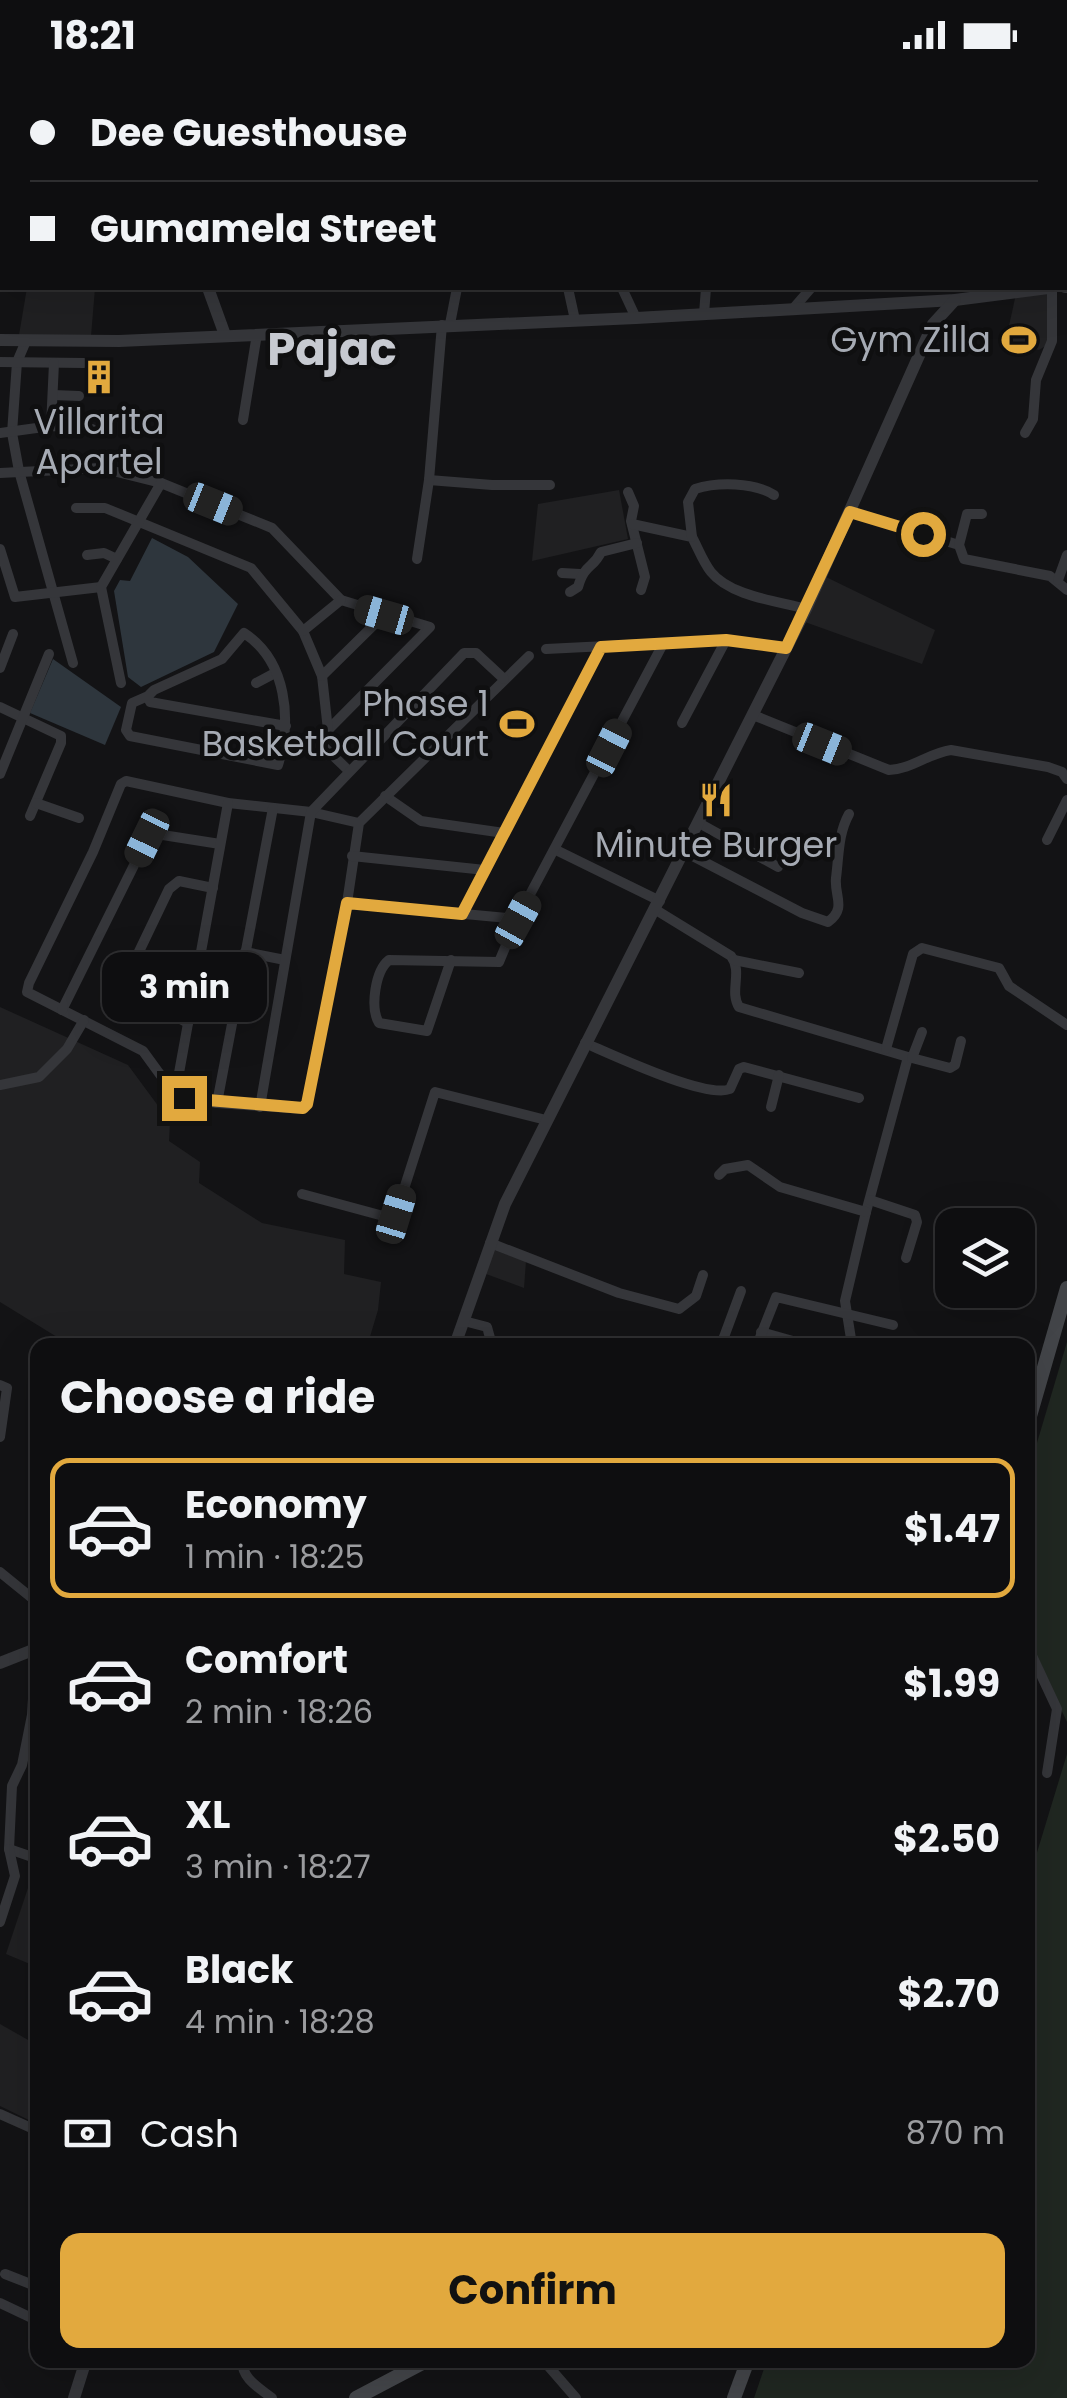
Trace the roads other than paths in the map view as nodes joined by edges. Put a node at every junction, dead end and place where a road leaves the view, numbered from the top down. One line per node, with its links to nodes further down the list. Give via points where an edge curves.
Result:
1 (209, 290): 20 (street)
2 (456, 290): 17 (street)
3 (568, 290): 16 (street)
4 (623, 290): 15 (street)
5 (706, 290): 14 (street)
6 (809, 290): 13 (street)
7 (812, 290): 12 (street)
8 (1009, 290): 10 (street)
9 (1050, 290): 35 (street, via 1052,342)
10 (955, 300): 11 (street); 18 (street)
11 (926, 301): 12 (street); 18 (street)
12 (824, 306): 13 (street)
13 (792, 310): 14 (street)
14 (704, 314): 15 (street)
15 (636, 318): 16 (street)
16 (575, 320): 17 (street)
17 (446, 324): 19 (street); 38 (street)
18 (933, 324): 44 (street)
19 (257, 334): 20 (street); 31 (street)
20 (226, 335): 22 (street)
21 (0, 340): 22 (street)
22 (26, 341): 24 (street)
23 (0, 362): 24 (street)
24 (17, 362): 25 (street); 30 (street)
25 (54, 363): 26 (street); 27 (street)
26 (84, 364)
27 (53, 395): 28 (street); 32 (street)
28 (79, 396)
29 (0, 397): 30 (street)
30 (15, 397): 34 (street)
31 (243, 420)
32 (52, 426): 33 (street); 34 (street)
33 (92, 429)
34 (6, 433): 36 (street)
35 (1025, 434)
36 (19, 470): 37 (street); 39 (street, via 101,468); 62 (street)
37 (0, 473)
38 (429, 480): 40 (street); 55 (street)
39 (161, 483): 46 (street); 64 (street, via 272,528)
40 (550, 485)
41 (628, 492): 47 (street)
42 (774, 495): 48 (street, via 736,485 695,489 688,502)
43 (76, 508): 46 (street, via 105,508)
44 (850, 512): 50 (street); 65 (street)
45 (982, 514): 50 (street, via 967,514)
46 (139, 521): 54 (street); 67 (street, via 251,568)
47 (632, 524): 48 (street); 49 (street)
48 (692, 536): 65 (street, via 717,578)
49 (637, 543): 57 (street, via 600,552); 60 (street, via 645,577)
50 (960, 544): 58 (street, via 964,559)
51 (0, 548): 62 (street, via 12,595)
52 (87, 555): 54 (street, via 104,552)
53 (1067, 556): 58 (street)
54 (117, 559): 59 (street)
55 (416, 559)
56 (562, 573): 57 (street)
57 (580, 574): 63 (street)
58 (1058, 580): 61 (street)
59 (100, 587): 62 (street); 81 (street)
60 (641, 590)
61 (1067, 590)
62 (54, 592): 76 (street)
63 (570, 592)
64 (341, 600): 66 (street); 67 (street)
65 (806, 609): 72 (street)
66 (384, 615): 79 (street); 89 (street, via 430,626)
67 (303, 631): 79 (street)
68 (13, 634): 77 (street)
69 (726, 640): 70 (street); 72 (street); 87 (street)
70 (663, 644): 71 (street); 109 (street)
71 (601, 647): 73 (street); 106 (street)
72 (786, 648): 85 (street)
73 (546, 649)
74 (49, 654): 86 (street)
75 (528, 656): 80 (street)
76 (73, 663)
77 (0, 668)
78 (275, 673): 82 (street); 83 (street, via 249,635 240,633 222,659); 88 (street)
79 (322, 676): 89 (street)
80 (504, 680): 92 (street, via 476,654 464,653); 95 (street)
81 (121, 684)
82 (256, 684)
83 (149, 699): 88 (street); 90 (street, via 132,702 130,736 278,765)
84 (0, 707): 86 (street)
85 (753, 715): 94 (street, via 889,770 950,750 1048,767); 105 (street)
86 (23, 718): 93 (street); 97 (street, via 61,736)
87 (682, 723)
88 (286, 726): 90 (street)
89 (328, 730): 91 (street)
90 (285, 739): 91 (street)
91 (322, 744): 92 (street)
92 (350, 771): 100 (street)
93 (0, 774)
94 (1067, 780)
95 (384, 796): 104 (street); 106 (street, via 421,821)
96 (1067, 800): 107 (street)
97 (36, 803): 102 (street); 103 (street)
98 (228, 803): 99 (street); 108 (street); 124 (street, via 121,784 28,982 27,992)
99 (273, 808): 100 (street); 119 (street)
100 (312, 812): 104 (street); 120 (street)
101 (849, 814): 110 (street, via 840,831 840,905 828,922)
102 (30, 816)
103 (78, 818)
104 (360, 823): 111 (street)
105 (699, 824): 110 (street); 112 (street)
106 (504, 833): 113 (street)
107 (1048, 840)
108 (220, 844): 114 (street); 124 (street, via 150,833)
109 (556, 850): 116 (street); 118 (street)
110 (685, 852): 116 (street)
111 (352, 856): 113 (street); 115 (street)
112 (778, 867)
113 (485, 870): 117 (street)
114 (213, 888): 126 (street); 126 (street, via 179,882 168,888 122,987)
115 (347, 903): 117 (street); 138 (street, via 307,1104)
116 (658, 906): 122 (street); 130 (street)
117 (462, 914): 118 (street)
118 (518, 920): 121 (street, via 498,962)
119 (245, 952): 120 (street); 137 (street)
120 (285, 960): 138 (street)
121 (451, 960): 121 (street, via 384,962 373,1012 379,1023 427,1031)
122 (734, 960): 123 (street); 131 (street, via 739,1007)
123 (799, 973)
124 (62, 1010): 125 (street)
125 (84, 1020): 134 (street, via 40,1076); 135 (street, via 143,1051)
126 (188, 1023): 135 (street)
127 (1067, 1025): 131 (street, via 1009,986 999,968 922,948 913,954)
128 (922, 1032): 132 (street)
129 (961, 1041): 132 (street, via 952,1067)
130 (586, 1042): 133 (street, via 716,1092 730,1089 744,1067); 140 (street)
131 (886, 1049): 132 (street)
132 (910, 1058): 143 (street)
133 (778, 1075): 136 (street); 139 (street)
134 (0, 1085)
135 (175, 1094): 137 (street)
136 (859, 1098)
137 (216, 1103): 138 (street)
138 (260, 1107)
139 (770, 1107)
140 (546, 1120): 142 (street, via 436,1092 391,1218); 145 (street)
141 (719, 1175): 144 (street, via 748,1166 780,1186)
142 (302, 1194)
143 (870, 1200): 144 (street); 146 (street, via 915,1215)
144 (866, 1212): 150 (street)
145 (490, 1243): 147 (street, via 679,1309 696,1296); 151 (street)
146 (906, 1258)
147 (703, 1274)
148 (1067, 1288): 161 (main road)
149 (741, 1291): 156 (street)
150 (847, 1312): 152 (street); 153 (street, via 776,1296); 159 (street)
151 (464, 1322): 154 (street); 155 (street, via 487,1327)
152 (893, 1325)
153 (761, 1332): 157 (street); 158 (street)
154 (458, 1338)
155 (490, 1338)
156 (724, 1338)
157 (759, 1338)
158 (782, 1338)
159 (851, 1338)
160 (0, 1385): 162 (street, via 7,1388)
161 (1035, 1399)
162 (0, 1437)
163 (3, 1577): 164 (street)
164 (30, 1597)
165 (30, 1650): 167 (street)
166 (1035, 1662): 169 (street, via 1057,1708)
167 (0, 1663)
168 (30, 1725): 170 (street, via 12,1786)
169 (1047, 1773)
170 (9, 1849): 171 (street); 172 (street, via 15,1876)
171 (30, 1856)
172 (0, 1922)
173 (0, 2114): 174 (street)
174 (30, 2127)
175 (6, 2274): 176 (street)
176 (30, 2284)
177 (0, 2303): 178 (street)
178 (30, 2318)
179 (83, 2368): 184 (street)
180 (242, 2368): 185 (street)
181 (413, 2368): 186 (main road)
182 (550, 2368): 187 (street)
183 (745, 2368): 188 (main road)
184 (74, 2398)
185 (272, 2398)
186 (356, 2398)
187 (576, 2398)
188 (734, 2398)

